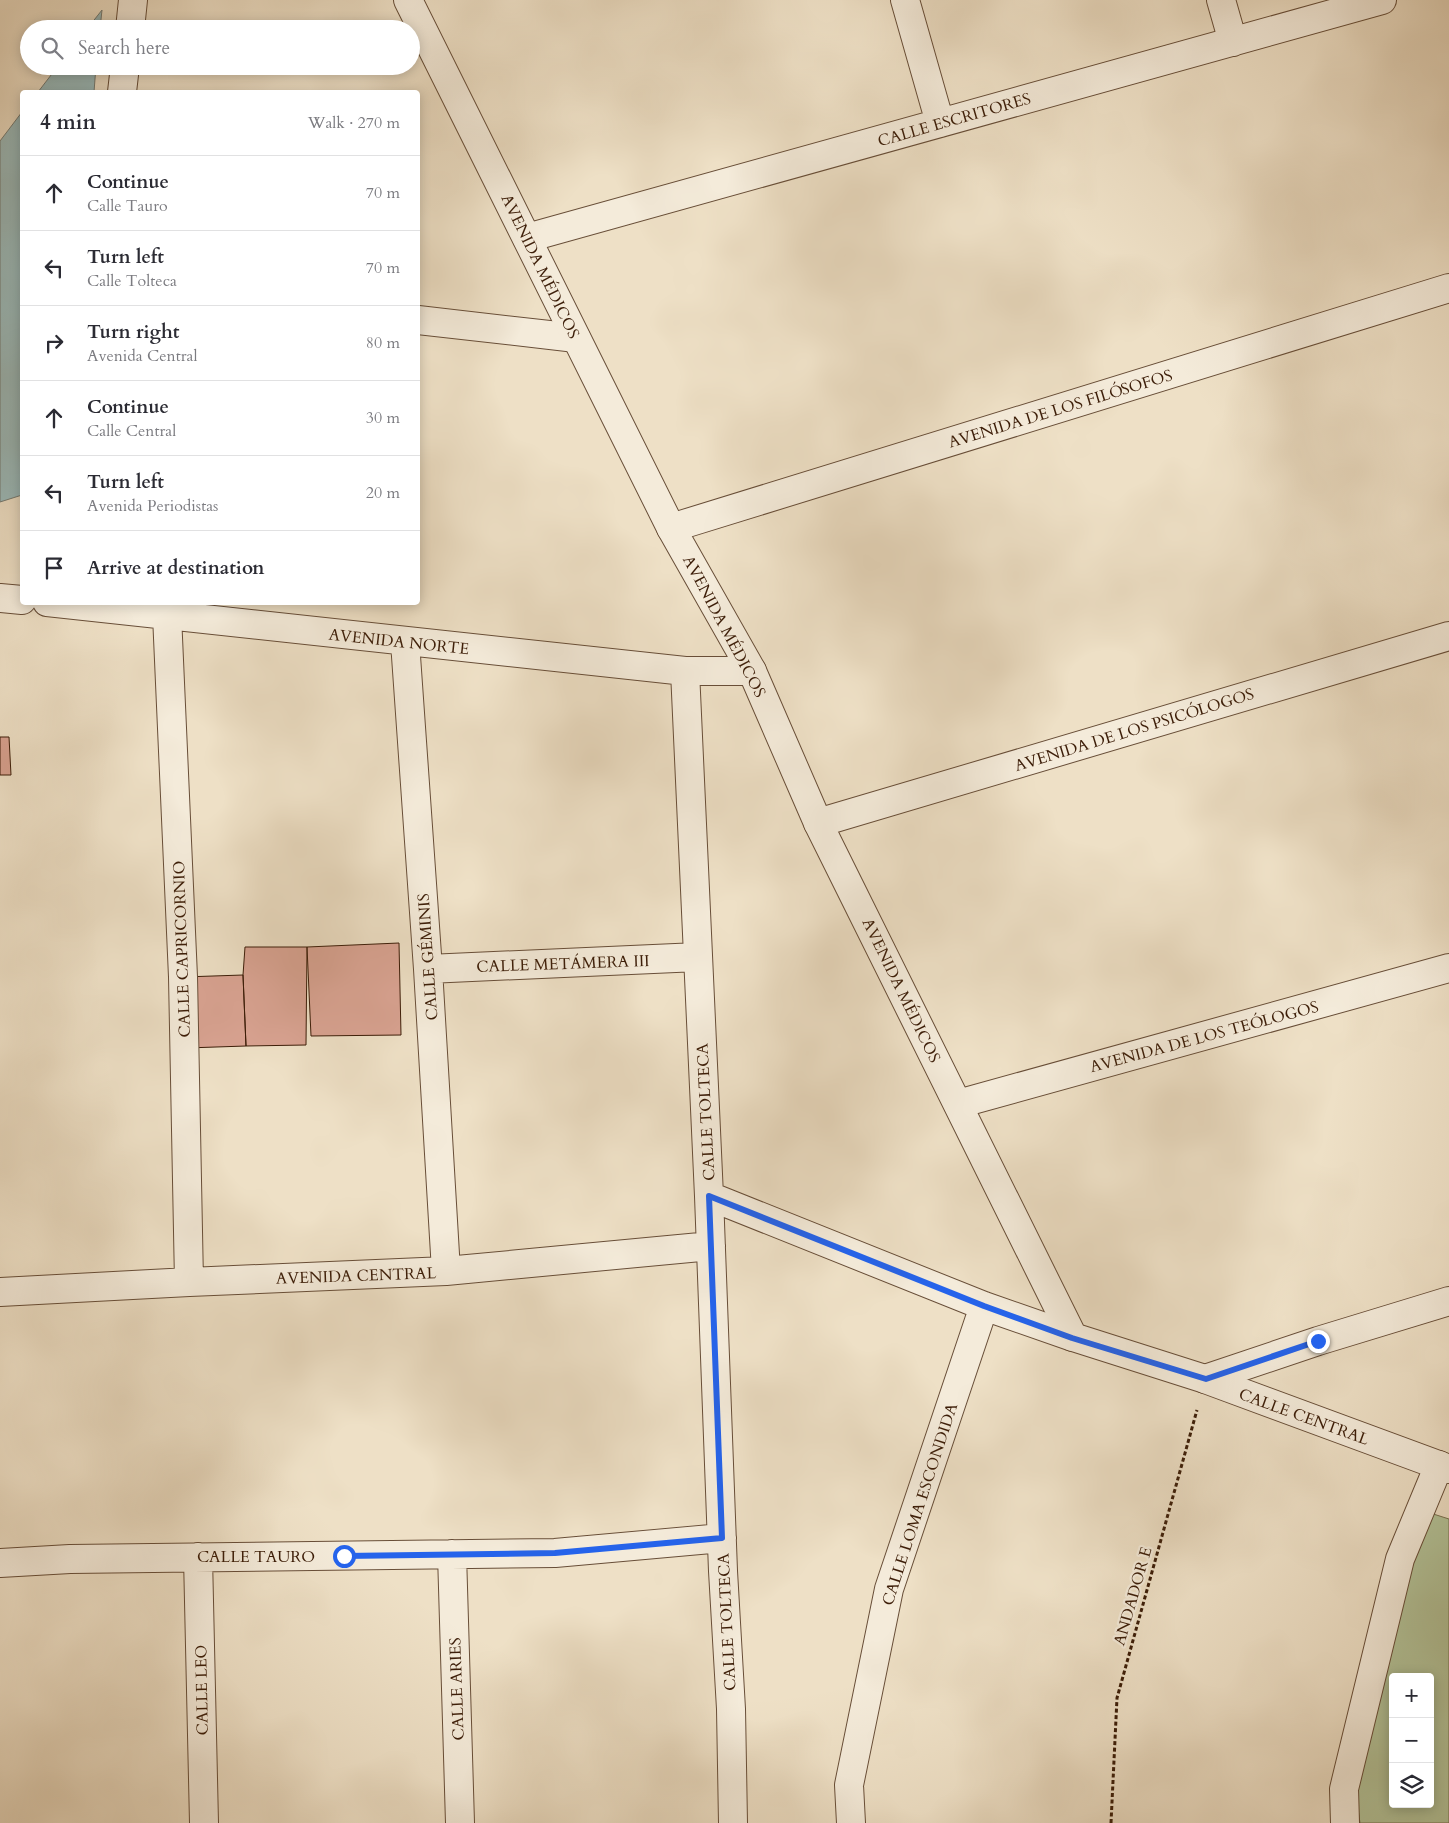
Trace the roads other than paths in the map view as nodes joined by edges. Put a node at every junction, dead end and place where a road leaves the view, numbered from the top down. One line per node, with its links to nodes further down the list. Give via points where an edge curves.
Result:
1 (133, 0): 6 (street)
2 (408, 0): 7 (street, AVENIDA MÉDICOS)
3 (905, 0): 12 (street)
4 (1221, 0): 9 (street)
5 (1382, 0): 9 (street, CALLE ESCRITORES)
6 (131, 20)
7 (418, 20)
8 (420, 24): 13 (street, AVENIDA MÉDICOS)
9 (1233, 42): 12 (street, CALLE ESCRITORES)
10 (124, 75): 11 (street)
11 (122, 90)
12 (940, 123): 13 (street, CALLE ESCRITORES)
13 (527, 238): 16 (street, AVENIDA MÉDICOS)
14 (1449, 288): 17 (street, AVENIDA DE LOS FILÓSOFOS)
15 (420, 320): 16 (street)
16 (576, 338): 17 (street, AVENIDA MÉDICOS)
17 (671, 528): 25 (street, AVENIDA MÉDICOS)
18 (0, 598): 19 (street)
19 (20, 600)
20 (74, 605): 21 (street, AVENIDA NORTE)
21 (167, 615): 23 (street, AVENIDA NORTE); 34 (street, CALLE CAPRICORNIO, via 183,977)
22 (1449, 636): 26 (street, AVENIDA DE LOS PSICÓLOGOS)
23 (405, 642): 24 (street, AVENIDA NORTE); 29 (street, CALLE GÉMINIS)
24 (685, 671): 25 (street, AVENIDA NORTE); 27 (street, CALLE TOLTECA)
25 (752, 671): 26 (street, AVENIDA MÉDICOS)
26 (818, 823): 30 (street, AVENIDA MÉDICOS)
27 (698, 958): 29 (street, CALLE METÁMERA III); 31 (street, CALLE TOLTECA)
28 (1449, 968): 30 (street, AVENIDA DE LOS TEÓLOGOS)
29 (428, 969): 33 (street, CALLE GÉMINIS)
30 (958, 1104): 38 (street, AVENIDA MÉDICOS)
31 (709, 1196): 32 (street, CALLE TOLTECA); 37 (street)
32 (711, 1246): 33 (street, AVENIDA CENTRAL); 41 (street, CALLE TOLTECA)
33 (446, 1271): 34 (street, AVENIDA CENTRAL)
34 (189, 1282): 35 (street, AVENIDA CENTRAL)
35 (0, 1292)
36 (1449, 1301): 39 (street)
37 (984, 1306): 38 (street); 48 (street, CALLE LOMA ESCONDIDA, via 888,1589 849,1785)
38 (1072, 1338): 39 (street, CALLE CENTRAL)
39 (1206, 1379): 40 (street, CALLE CENTRAL)
40 (1444, 1467): 49 (street, via 1400,1559 1344,1789)
41 (722, 1538): 42 (street, CALLE TAURO, via 555,1553); 47 (street, CALLE TOLTECA)
42 (452, 1554): 43 (street, CALLE TAURO); 46 (street, CALLE ARIES)
43 (198, 1557): 44 (street, CALLE TAURO); 45 (street, CALLE LEO)
44 (0, 1563)
45 (204, 1823)
46 (460, 1823)
47 (734, 1823)
48 (851, 1823)
49 (1345, 1823)

